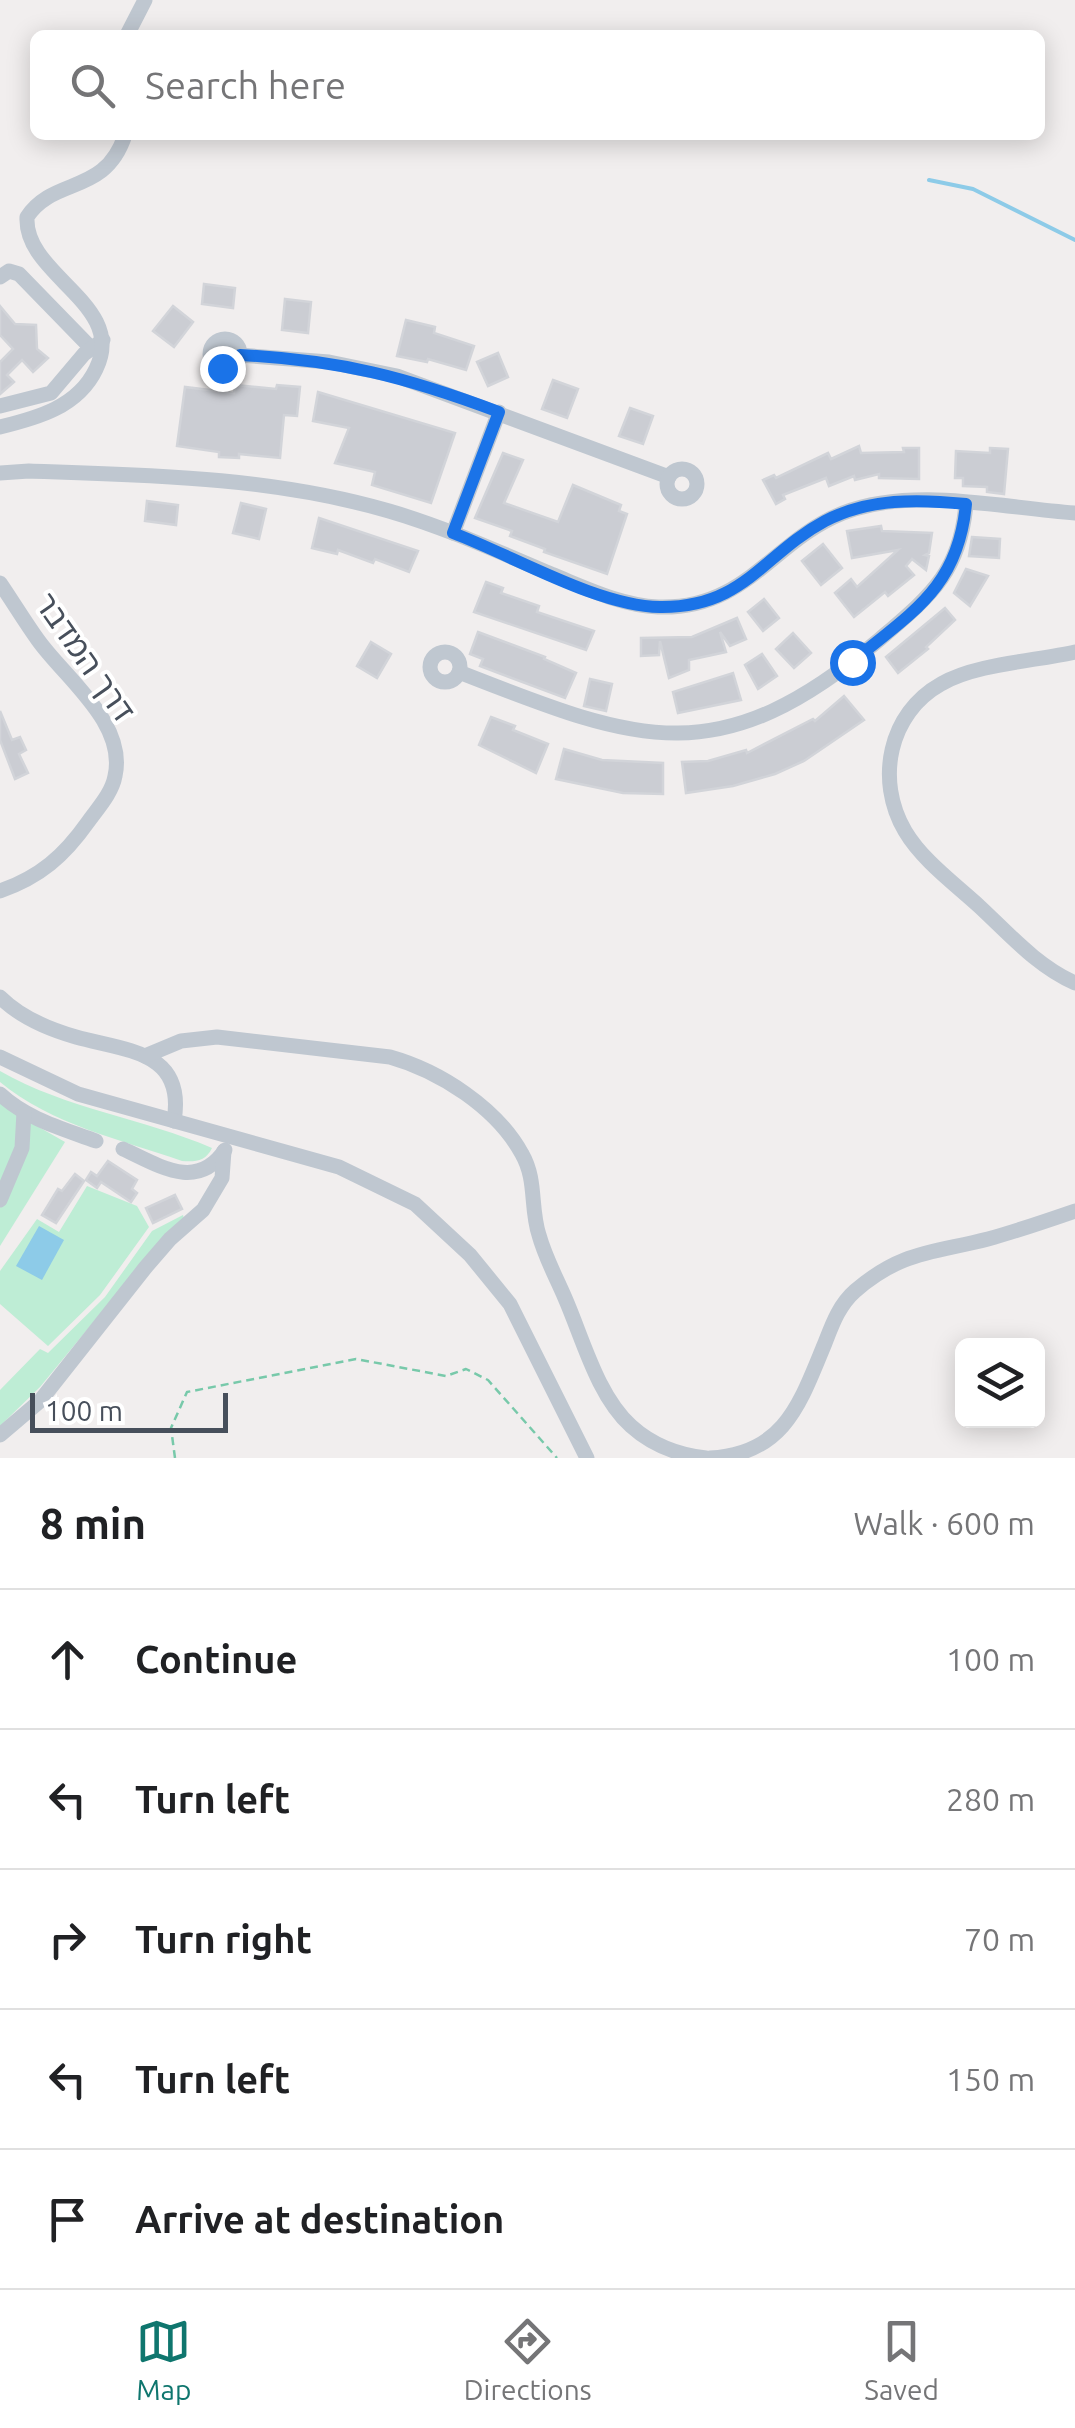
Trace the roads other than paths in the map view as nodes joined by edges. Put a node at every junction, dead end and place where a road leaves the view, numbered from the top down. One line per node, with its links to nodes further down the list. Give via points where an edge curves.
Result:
1 (144, 0): 2 (street)
2 (129, 30)
3 (122, 140): 5 (street, via 108,167 36,204 27,217 30,241 98,325)
4 (0, 277): 5 (street, via 19,274)
5 (97, 344): 7 (street, via 52,393); 9 (street, via 102,357 92,379 64,405)
6 (240, 355): 8 (street, via 373,370)
7 (0, 406)
8 (499, 412): 11 (street); 14 (street)
9 (0, 427)
10 (0, 473): 14 (street, via 278,487 359,503)
11 (669, 476)
12 (966, 504): 13 (street); 14 (street, via 898,501 843,513 732,590 662,607 608,597); 17 (street, via 956,556 922,603 825,683 740,724 683,734 624,730)
13 (1075, 513)
14 (453, 533)
15 (0, 583): 18 (street, דרך המדבר, via 98,714 116,758 107,795 73,843 53,864)
16 (1075, 652): 19 (street, via 940,684 920,699 894,739 889,786 894,810 924,855 1038,962)
17 (459, 672)
18 (0, 891)
19 (1075, 983)
20 (0, 998): 21 (street, via 28,1020)
21 (146, 1056): 25 (street, via 171,1077); 34 (street, via 181,1041 217,1037 372,1054 412,1063 487,1111 530,1170 539,1237 616,1407 658,1444)
22 (0, 1058): 25 (street, via 78,1094)
23 (0, 1094): 24 (street)
24 (24, 1112): 27 (street); 30 (street, via 22,1148)
25 (174, 1122): 26 (street)
26 (234, 1137): 29 (street); 33 (street, via 376,1183 444,1228 510,1304)
27 (96, 1141)
28 (123, 1149): 29 (street, via 189,1173 208,1169)
29 (224, 1152): 32 (street, via 222,1178 203,1210 144,1268 40,1401)
30 (0, 1200)
31 (1075, 1211): 34 (street, via 906,1257 876,1274 836,1317 790,1420 749,1450)
32 (2, 1432)
33 (586, 1458)
34 (708, 1458)

